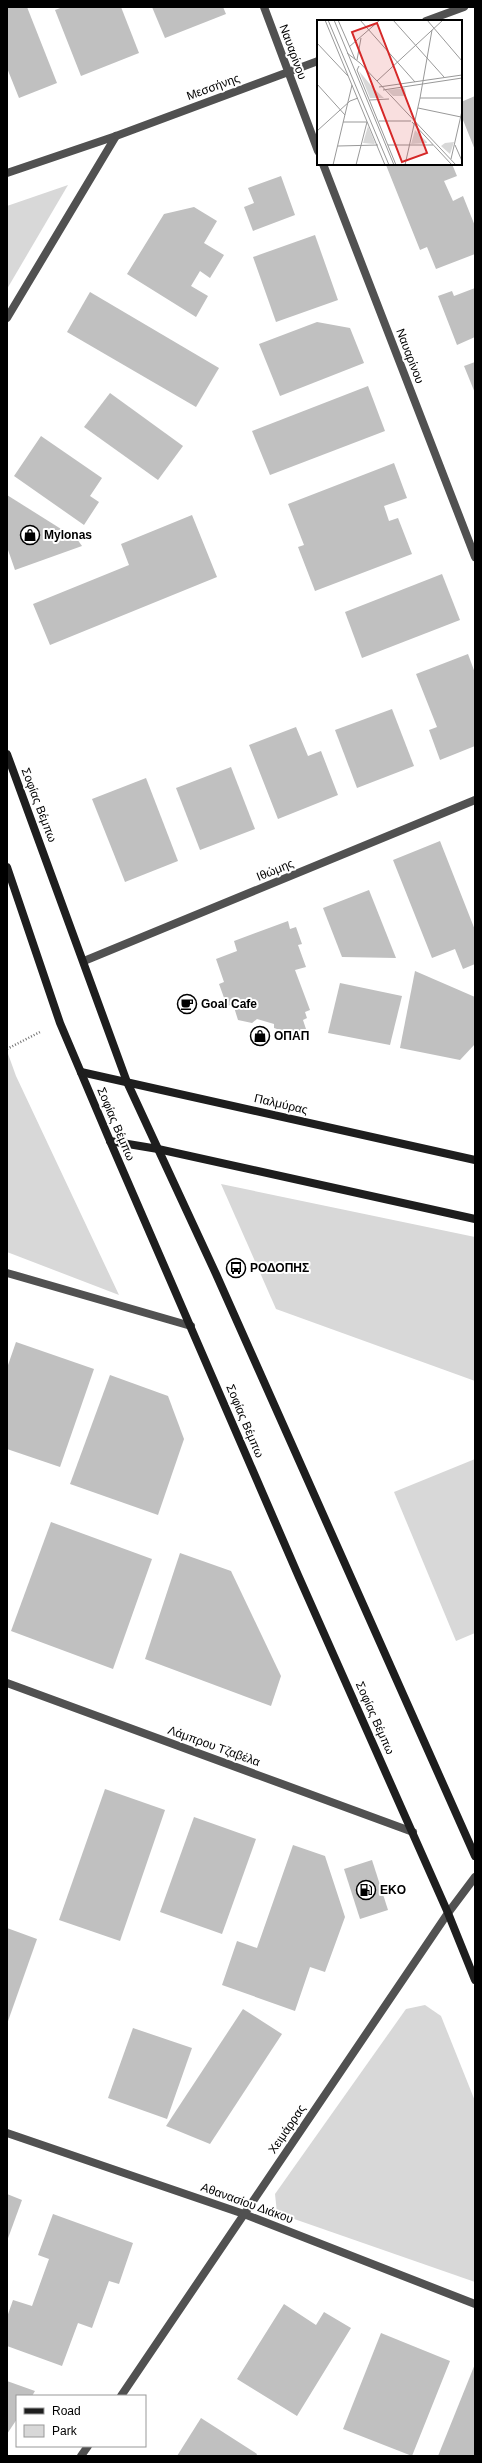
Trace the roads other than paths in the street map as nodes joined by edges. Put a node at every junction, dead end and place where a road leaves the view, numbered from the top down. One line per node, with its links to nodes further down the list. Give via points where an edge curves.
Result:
1 (264, 7): 5 (street, Ναυαρίνου)
2 (464, 7): 3 (street)
3 (429, 20)
4 (317, 61): 5 (street, Μεσσήνης)
5 (288, 72): 6 (street, Μεσσήνης); 7 (street, Ναυαρίνου)
6 (116, 136): 9 (street, Μεσσήνης); 10 (street)
7 (317, 148)
8 (323, 165): 11 (street, Ναυαρίνου)
9 (7, 173)
10 (7, 318)
11 (475, 557)
12 (7, 754): 15 (main road, Σοφίας Βέμπω)
13 (475, 800): 15 (street, Ιθώμης)
14 (7, 867): 16 (main road, Σοφίας Βέμπω, via 60,1023)
15 (84, 961): 17 (main road, Σοφίας Βέμπω)
16 (81, 1072): 17 (main road, Παλμύρας); 18 (main road, Σοφίας Βέμπω)
17 (127, 1082): 19 (main road, Σοφίας Βέμπω); 20 (main road, Παλμύρας)
18 (110, 1141): 19 (main road); 23 (main road, Σοφίας Βέμπω)
19 (158, 1149): 21 (main road); 26 (main road, Σοφίας Βέμπω)
20 (475, 1160)
21 (475, 1219)
22 (7, 1273): 23 (street)
23 (191, 1326): 25 (main road, Σοφίας Βέμπω, via 298,1575)
24 (7, 1683): 25 (street, Λάμπρου Τζαβέλα)
25 (413, 1832): 28 (main road, Σοφίας Βέμπω)
26 (475, 1856)
27 (475, 1877): 28 (street, Χειμάρρας)
28 (448, 1913): 29 (main road, Σοφίας Βέμπω); 31 (street, Χειμάρρας)
29 (475, 1980)
30 (7, 2133): 31 (street, Αθανασίου Διάκου)
31 (244, 2214): 32 (street, Αθανασίου Διάκου); 33 (street, Χειμάρρας)
32 (475, 2304)
33 (122, 2395)
34 (87, 2447): 35 (street)
35 (81, 2456)

